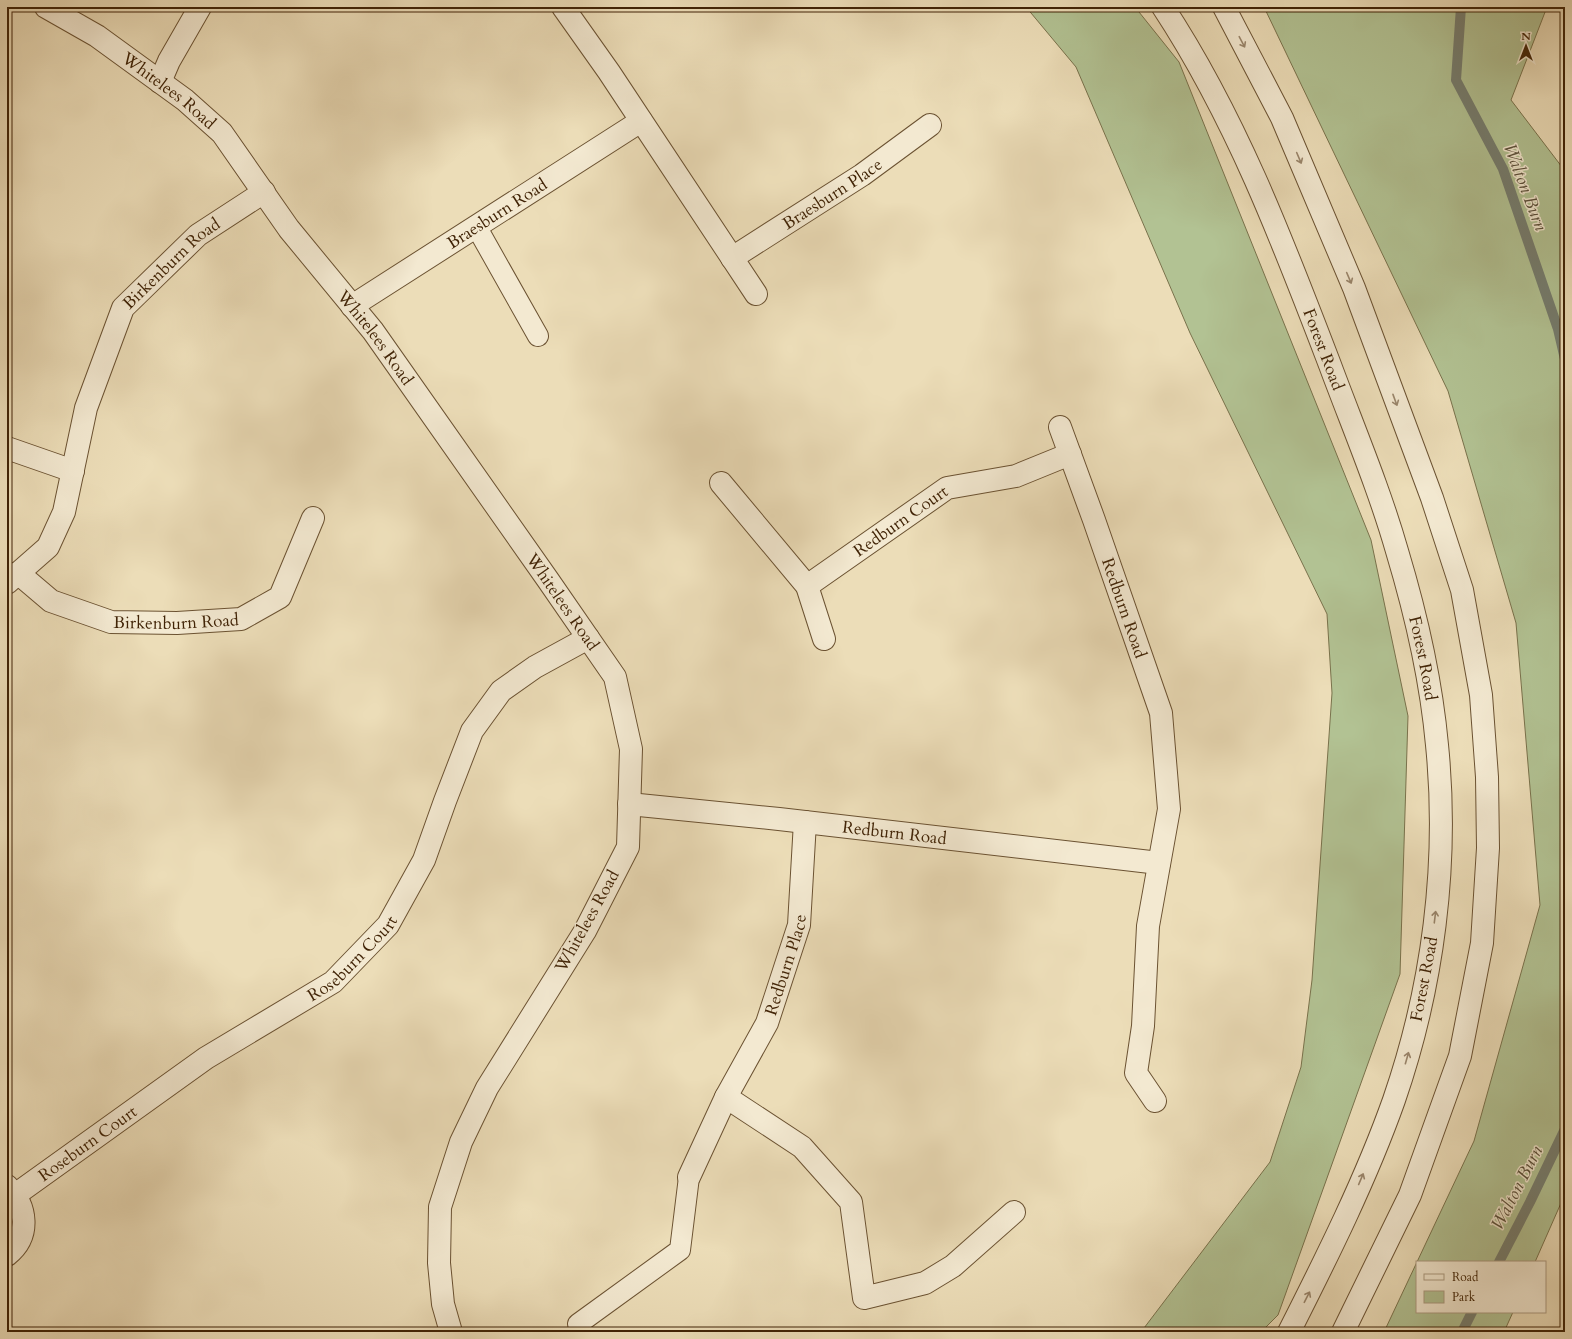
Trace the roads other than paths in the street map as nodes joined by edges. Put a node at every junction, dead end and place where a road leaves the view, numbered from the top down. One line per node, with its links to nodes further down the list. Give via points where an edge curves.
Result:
1 (46, 7): 6 (street, Whitelees Road, via 97,36)
2 (200, 7): 6 (street)
3 (563, 7): 7 (street)
4 (1163, 7): 36 (street, Forest Road, one-way to 4, via 1349,1208 1383,1128 1394,1099 1423,997 1440,861 1441,800 1437,746 1421,643 1411,602 1397,550 1359,440 1256,180 1227,118)
5 (1224, 7): 37 (street, one-way to 37, via 1282,118 1357,296 1432,498 1462,590 1481,695 1487,777 1487,864 1482,942 1460,1056 1410,1195)
6 (160, 82): 9 (street, Whitelees Road, via 222,133)
7 (641, 121): 10 (street, Braesburn Road); 11 (street)
8 (930, 125): 11 (street, Braesburn Place, via 862,175)
9 (264, 192): 13 (street, Whitelees Road, via 289,229); 18 (street, Birkenburn Road, via 198,234 123,308 86,408)
10 (476, 226): 13 (street, Braesburn Road); 14 (lane)
11 (732, 258): 12 (street)
12 (756, 294)
13 (352, 306): 23 (street, Whitelees Road, via 373,331)
14 (538, 336)
15 (1060, 427): 17 (street, Redburn Road)
16 (7, 448): 18 (street)
17 (1070, 454): 22 (street, Redburn Court, via 1016,476 947,488); 27 (street, Redburn Road, via 1161,713 1169,809)
18 (73, 471): 21 (street, Birkenburn Road, via 64,512 48,547)
19 (721, 483): 22 (street)
20 (313, 518): 21 (street, Birkenburn Road, via 280,597 241,619 177,623 111,622 51,601)
21 (13, 578)
22 (807, 586): 24 (street)
23 (588, 638): 25 (street, Whitelees Road, via 615,677 631,749); 31 (street, Roseburn Court, via 535,667 501,691 472,732 424,860 388,925 333,982 206,1058)
24 (824, 639)
25 (629, 804): 26 (street, Redburn Road); 35 (street, Whitelees Road, via 628,847 585,931 487,1088 461,1142 440,1207 439,1263 443,1304)
26 (805, 822): 27 (street, Redburn Road); 28 (street, Redburn Place, via 798,925 767,1023)
27 (1159, 863): 29 (street, Redburn Road, via 1148,926 1143,1026 1136,1073)
28 (726, 1097): 30 (street, Redburn Place); 32 (street, via 802,1147 851,1202 864,1298 925,1283 952,1266)
29 (1154, 1101)
30 (689, 1177): 34 (lane, via 680,1250)
31 (11, 1190): 33 (street, Roseburn Court, via 22,1208 24,1224 20,1238)
32 (1014, 1212)
33 (7, 1255)
34 (578, 1324)
35 (451, 1332)
36 (1289, 1332)
37 (1343, 1332)

